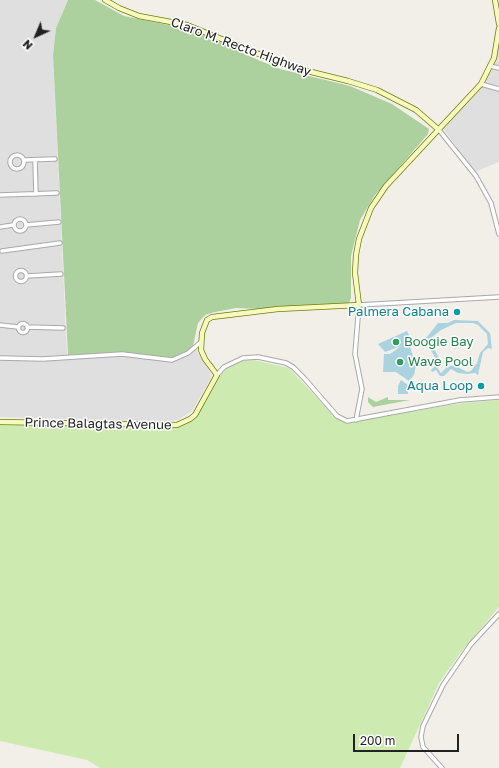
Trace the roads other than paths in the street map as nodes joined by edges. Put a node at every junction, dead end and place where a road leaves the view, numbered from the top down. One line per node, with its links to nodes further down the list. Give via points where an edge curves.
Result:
1 (105, 0): 12 (main road, Claro M. Recto Highway, via 138,16 187,25 291,67 348,80 377,90 416,110)
2 (495, 0): 3 (main road)
3 (498, 13): 4 (main road)
4 (499, 24)
5 (499, 28): 6 (main road)
6 (499, 34): 7 (main road)
7 (498, 49): 8 (main road)
8 (490, 66): 9 (street); 10 (main road)
9 (499, 68)
10 (480, 84): 11 (street); 12 (main road)
11 (499, 89)
12 (439, 130): 23 (street, via 476,176 491,203); 29 (main road, via 386,186 371,208 356,254)
13 (55, 159): 15 (street)
14 (24, 160): 14 (street, via 21,155 15,154 10,158 10,164 13,168 19,169 23,166); 15 (street)
15 (34, 160): 17 (street)
16 (57, 193): 17 (street)
17 (36, 194): 18 (street)
18 (0, 195)
19 (59, 222): 21 (street)
20 (13, 225): 21 (street, via 15,220 20,219); 21 (street, via 19,231 24,230); 22 (street)
21 (26, 225)
22 (0, 228)
23 (499, 234)
24 (60, 243): 25 (street)
25 (2, 251)
26 (61, 274): 27 (street)
27 (27, 276)
28 (499, 297): 29 (street)
29 (358, 305): 34 (main road, via 278,309 212,317 204,323); 38 (street, via 355,354 362,389)
30 (0, 325): 31 (street)
31 (18, 327): 32 (street, via 23,323); 32 (street, via 23,332)
32 (27, 327): 33 (street)
33 (63, 328)
34 (201, 342): 35 (street, via 188,353 172,360 122,354 43,359); 36 (main road, via 203,354)
35 (0, 358)
36 (217, 375): 38 (street, via 224,367 243,358 286,363 293,366 339,418 347,421); 39 (main road, Prince Balagtas Avenue, via 198,410 190,419 177,425)
37 (499, 397): 38 (street, via 460,400)
38 (356, 420)
39 (0, 422)
40 (499, 614): 41 (street, via 472,644 443,684 423,726 423,747)
41 (442, 768)

